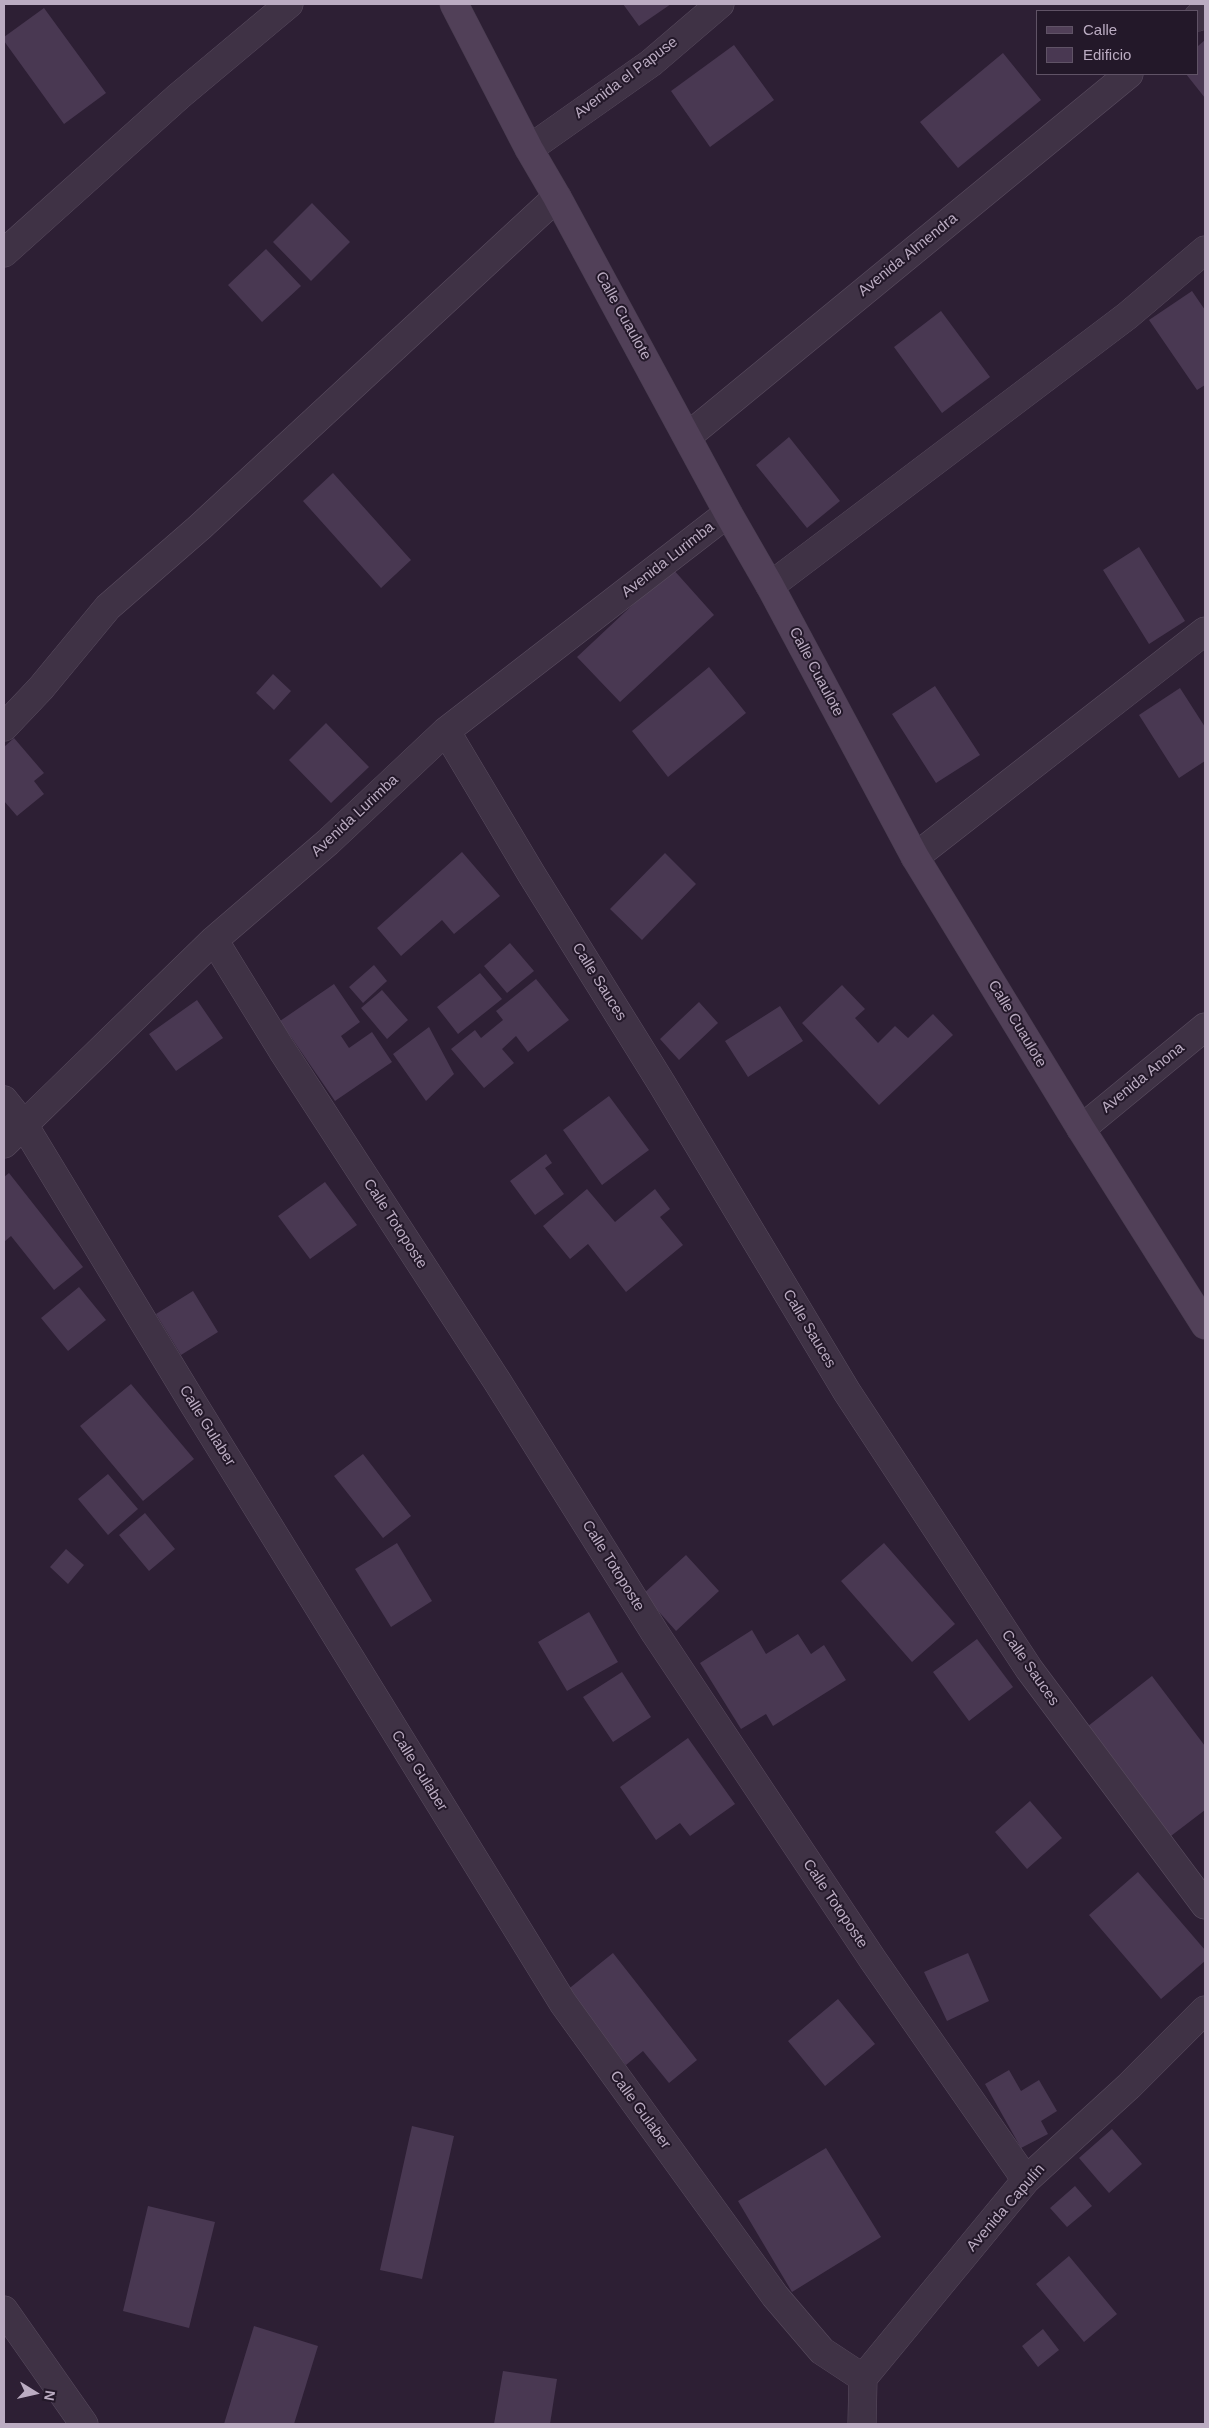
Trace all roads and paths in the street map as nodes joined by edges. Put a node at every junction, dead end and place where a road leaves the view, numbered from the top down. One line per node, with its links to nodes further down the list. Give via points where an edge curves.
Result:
1 (289, 4): 8 (street, via 179,96)
2 (454, 4): 5 (street, Calle Cuaulote)
3 (720, 4): 5 (street, Avenida el Papuse, via 651,63)
4 (1128, 75): 9 (street, Avenida Almendra)
5 (529, 149): 6 (street, Calle Cuaulote)
6 (557, 196): 9 (street, Calle Cuaulote); 13 (street, via 215,514 108,607)
7 (1205, 250): 11 (street, via 1127,316)
8 (4, 253)
9 (688, 436): 10 (street, Calle Cuaulote)
10 (728, 513): 11 (street, Calle Cuaulote); 14 (street, Avenida Lurimba)
11 (770, 586): 15 (street, Calle Cuaulote)
12 (1205, 631): 15 (street)
13 (4, 727)
14 (446, 731): 16 (street, Avenida Lurimba, via 328,842); 23 (street, Calle Sauces, via 847,1392 1029,1669)
15 (914, 857): 20 (street, Calle Cuaulote)
16 (214, 940): 19 (street, Avenida Lurimba); 25 (street, Calle Totoposte, via 655,1633 873,1960)
17 (1205, 1027): 20 (street, Avenida Anona)
18 (4, 1100): 19 (street, Calle Gulaber)
19 (24, 1125): 21 (street, Avenida Lurimba); 27 (street, Calle Gulaber, via 563,2002 775,2296 822,2351)
20 (1081, 1129): 22 (street, Calle Cuaulote)
21 (4, 1144)
22 (1205, 1325)
23 (1205, 1904)
24 (1205, 2010): 25 (street, Avenida Capulín, via 1129,2086)
25 (1026, 2180): 27 (street, Avenida Capulín)
26 (4, 2310): 28 (street)
27 (863, 2378): 29 (street)
28 (84, 2424)
29 (862, 2424)

